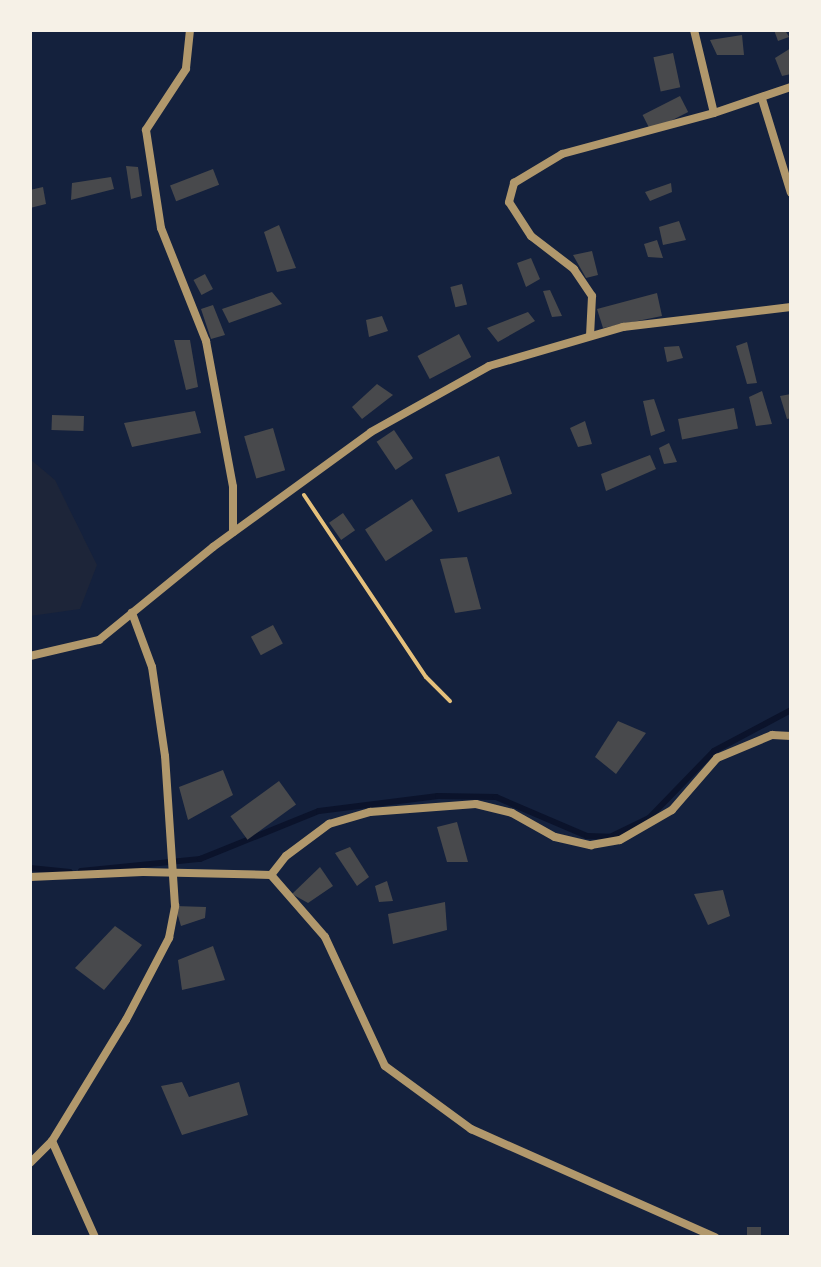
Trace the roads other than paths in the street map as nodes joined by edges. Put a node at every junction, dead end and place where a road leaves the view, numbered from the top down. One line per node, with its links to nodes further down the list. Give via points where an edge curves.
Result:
1 (190, 30): 9 (street, via 186,69 146,130 161,228 206,341 233,487)
2 (694, 30): 5 (street)
3 (791, 87): 4 (street)
4 (762, 99): 5 (street); 6 (street)
5 (714, 113): 8 (street, via 562,154 514,183 509,202 531,236 574,269 592,296)
6 (791, 193)
7 (791, 307): 8 (street, via 636,325)
8 (590, 336): 9 (street, via 489,366 371,432)
9 (233, 532): 10 (street)
10 (132, 613): 11 (street, via 99,640); 13 (street, via 152,667)
11 (30, 656)
12 (791, 736): 14 (street, via 772,735 717,758 672,810 620,840 591,845 555,837 512,813 476,804 370,812 329,824 286,856)
13 (173, 875): 14 (street); 15 (street); 16 (street, via 169,938)
14 (271, 875): 19 (street, via 325,937 385,1066 471,1129)
15 (30, 877)
16 (52, 1141): 17 (street); 18 (street)
17 (30, 1163)
18 (95, 1237)
19 (715, 1237)

